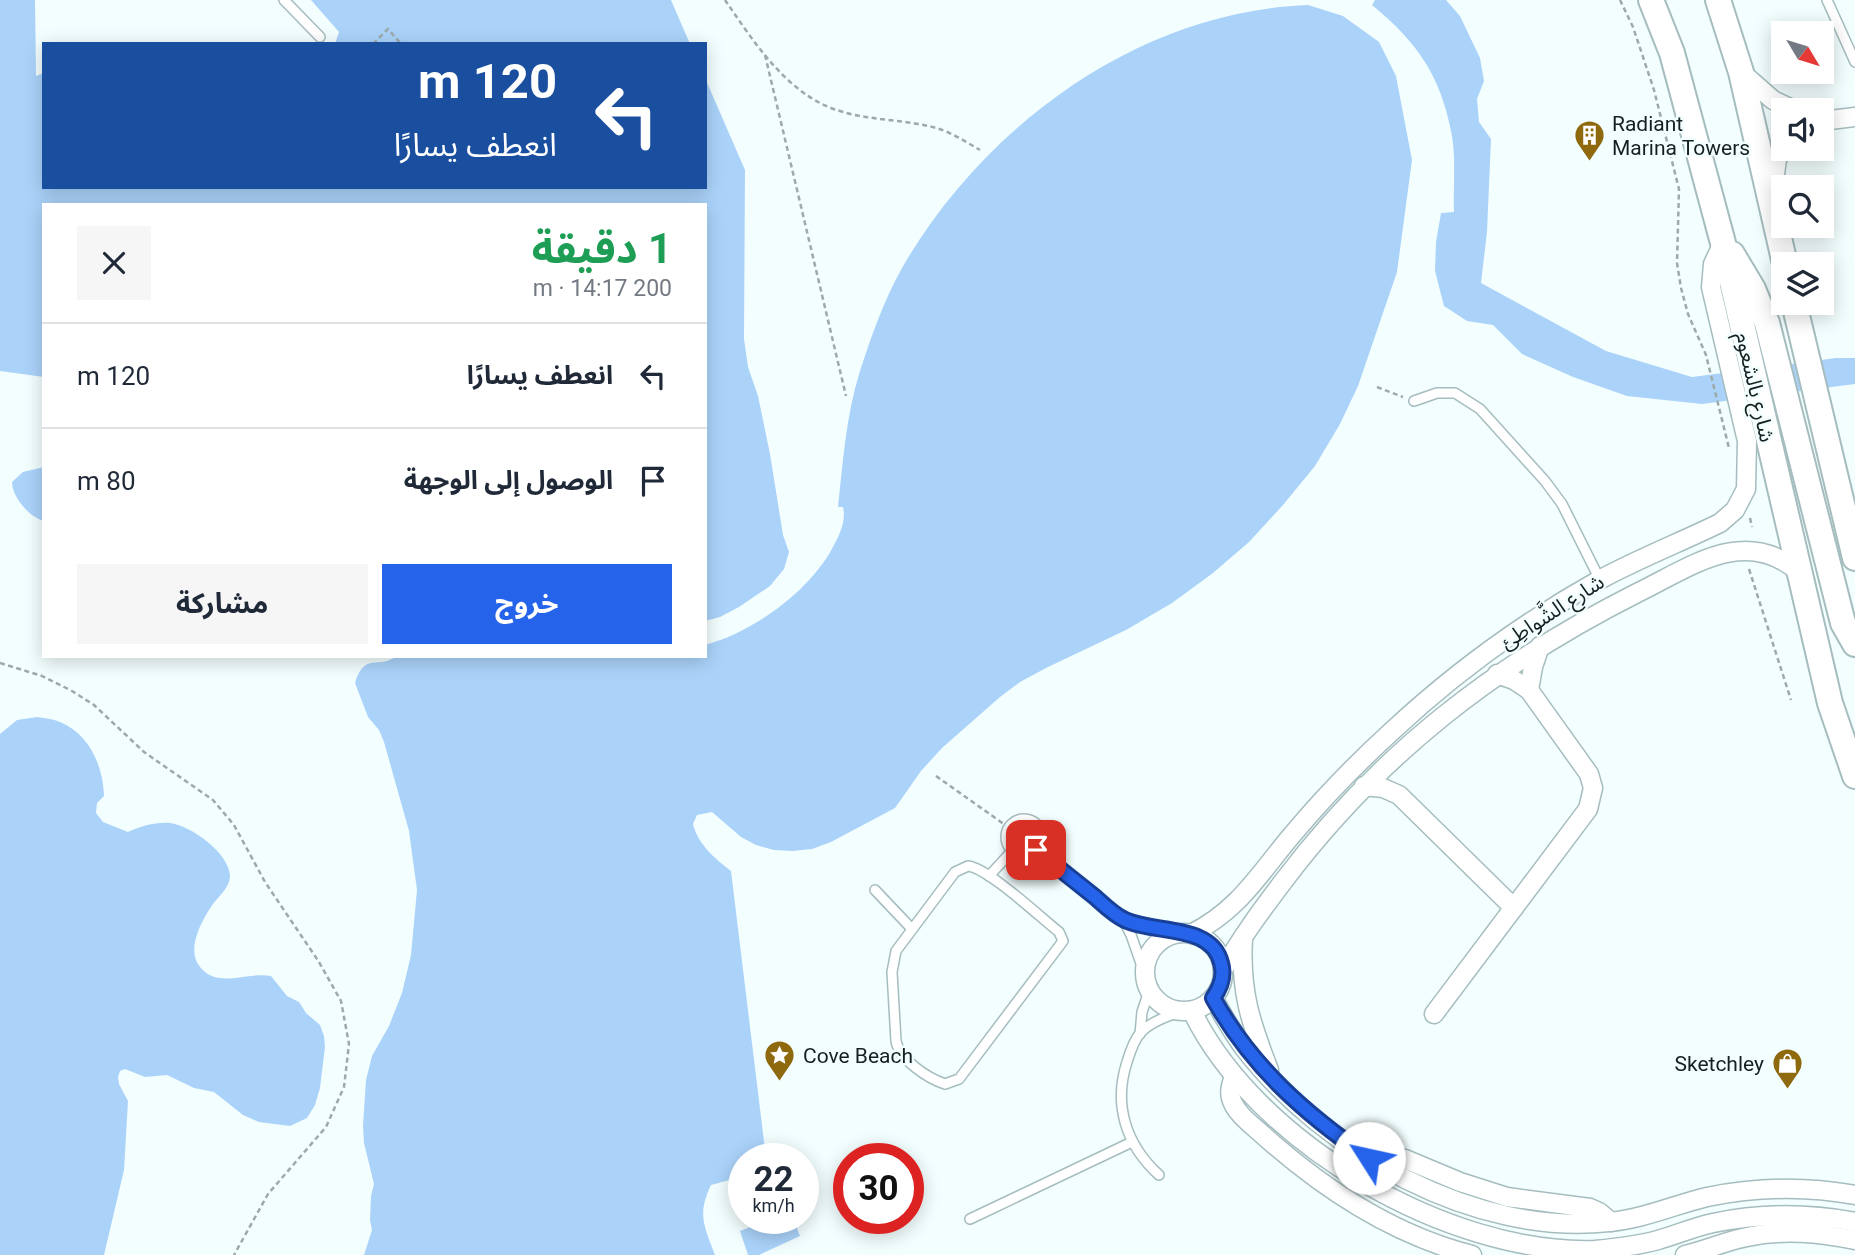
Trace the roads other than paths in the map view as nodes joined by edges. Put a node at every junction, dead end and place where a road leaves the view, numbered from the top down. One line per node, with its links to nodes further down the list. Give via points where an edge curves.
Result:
1 (284, 0): 5 (lane)
2 (1651, 0): 12 (main road, شارع بالشعوم, via 1672,53)
3 (1827, 0): 6 (lane)
4 (1721, 4): 7 (main road)
5 (320, 37)
6 (1855, 62)
7 (1741, 72): 8 (street); 11 (main road)
8 (1771, 98)
9 (1855, 117): 10 (street)
10 (1834, 118)
11 (1771, 205)
12 (1723, 243): 15 (main road, شارع بالشعوم, via 1731,328); 19 (main road, via 1749,281 1767,323 1843,623)
13 (1797, 315): 16 (main road)
14 (1414, 401): 18 (lane, via 1455,393 1480,409 1556,496)
15 (1757, 438): 17 (main road, شارع بالشعوم); 18 (street, شارع الشَّواطِئ, via 1746,489 1728,517)
16 (1855, 558)
17 (1799, 572): 20 (street, شارع الشَّواطِئ, via 1761,552 1722,553); 24 (main road, شارع بالشعوم, via 1830,703)
18 (1600, 580): 34 (street, شارع الشَّواطِئ, via 1523,628 1394,729 1323,799 1240,899 1217,919)
19 (1855, 644)
20 (1540, 646): 21 (street, شارع الشَّواطِئ); 22 (street, شارع الشَّواطِئ)
21 (1497, 674): 22 (street, شارع الشَّواطِئ); 23 (street, شارع الشَّواطِئ)
22 (1529, 690): 31 (street, via 1589,774 1593,795 1588,809)
23 (1395, 757): 25 (street, شارع الشَّواطِئ); 26 (street)
24 (1855, 776)
25 (1364, 786): 26 (street); 35 (street, شارع الشَّواطِئ, via 1300,858)
26 (1399, 795): 31 (street)
27 (1036, 850): 28 (lane, via 1029,855); 28 (lane, via 1041,843 1039,826 1023,818 1008,827 1005,835); 32 (lane)
28 (1012, 851): 29 (lane)
29 (989, 876): 33 (lane, via 975,867 955,872); 33 (lane, via 1062,934 1063,941 959,1079 950,1084 936,1080 897,1046 892,965)
30 (874, 890): 33 (lane)
31 (1514, 908): 41 (street)
32 (1123, 919): 34 (lane); 37 (lane)
33 (912, 929)
34 (1185, 934): 36 (street, via 1201,937 1216,950); 37 (street, via 1166,937 1154,946)
35 (1243, 935): 36 (street, شارع الشَّواطِئ); 44 (street, via 1247,1009)
36 (1223, 970): 39 (street)
37 (1144, 972): 38 (street)
38 (1149, 991): 40 (street, via 1162,1005); 42 (lane)
39 (1213, 998): 40 (street); 44 (street, via 1243,1046)
40 (1186, 1011): 42 (lane); 43 (street)
41 (1434, 1014)
42 (1140, 1034): 45 (lane, via 1128,1056 1121,1093)
43 (1234, 1077): 49 (street, via 1300,1140 1387,1200 1455,1228 1518,1246 1566,1251 1614,1248 1712,1223 1765,1216); 51 (street, via 1230,1091 1238,1111 1303,1168 1401,1228)
44 (1273, 1080): 47 (street, via 1316,1120 1369,1158 1405,1159 1507,1197 1590,1208 1611,1222 1734,1192 1791,1188)
45 (1132, 1142): 46 (lane); 48 (lane)
46 (1159, 1175)
47 (1855, 1195)
48 (970, 1219)
49 (1855, 1222)
50 (1855, 1240): 52 (street, via 1782,1232)
51 (1472, 1255)
52 (1685, 1255)

